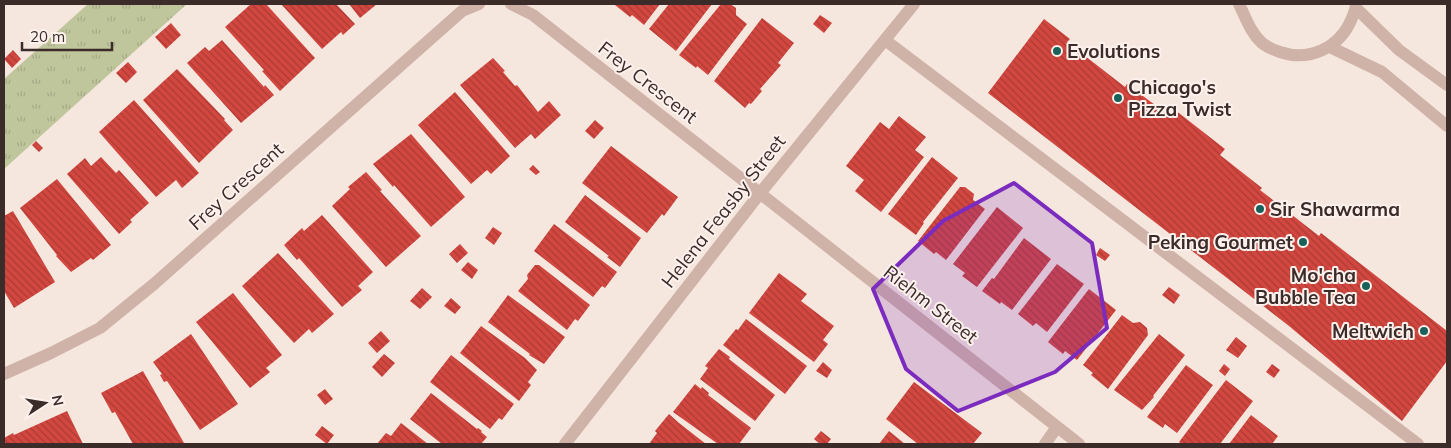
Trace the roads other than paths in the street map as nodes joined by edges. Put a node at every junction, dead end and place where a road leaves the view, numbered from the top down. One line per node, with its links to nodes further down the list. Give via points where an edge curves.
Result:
1 (479, 4): 11 (street, Frey Crescent, via 462,11 100,328)
2 (511, 4): 10 (street, Frey Crescent, via 533,15)
3 (914, 4): 6 (street, Helena Feasby Street)
4 (1356, 6): 7 (street, via 1348,30); 8 (street, via 1399,50)
5 (1241, 7): 7 (street, via 1249,28 1272,49 1291,56 1315,54)
6 (885, 40): 10 (street, Helena Feasby Street); 16 (street)
7 (1330, 47): 9 (street, via 1382,72)
8 (1447, 85)
9 (1447, 126)
10 (761, 192): 12 (street, Riehm Street); 13 (street, Helena Feasby Street)
11 (4, 374)
12 (1056, 427): 14 (street); 15 (street, Riehm Street)
13 (565, 444)
14 (1045, 444)
15 (1079, 444)
16 (1418, 444)

